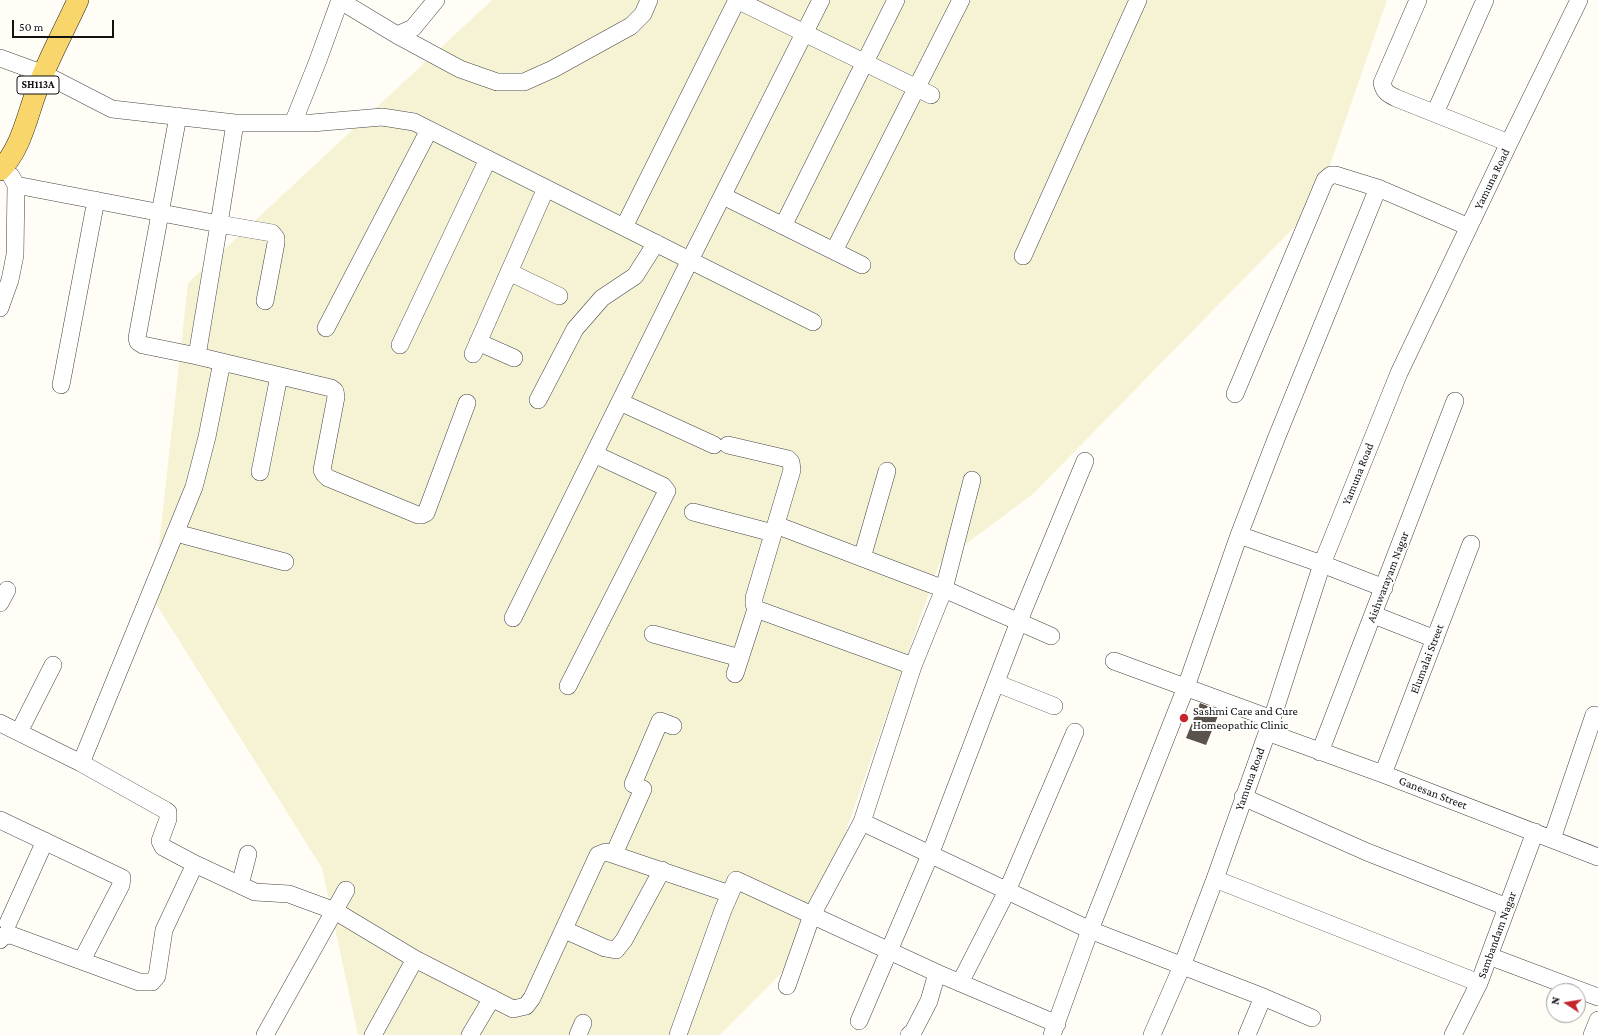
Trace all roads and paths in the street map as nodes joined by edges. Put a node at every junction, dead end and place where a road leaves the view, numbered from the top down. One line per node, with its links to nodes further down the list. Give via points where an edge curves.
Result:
1 (78, 0): 17 (main road, SH113A)
2 (340, 0): 14 (street); 22 (street)
3 (436, 0): 14 (street, via 413,28)
4 (650, 0): 14 (street, via 643,14 632,26 524,82 497,82 460,69)
5 (737, 0): 13 (street); 35 (street)
6 (821, 0): 13 (street)
7 (896, 0): 16 (street)
8 (961, 0): 18 (street)
9 (1138, 0): 39 (street)
10 (1418, 0): 19 (street, via 1382,83 1387,94)
11 (1485, 0): 19 (street)
12 (1579, 0): 24 (street, Yamuna Road)
13 (805, 33): 16 (street); 30 (street)
14 (397, 35)
15 (0, 58): 17 (street)
16 (865, 62): 18 (street); 34 (street)
17 (44, 74): 20 (street, via 112,109); 26 (main road, SH113A, via 22,136)
18 (924, 91): 38 (street)
19 (1435, 113): 24 (street)
20 (178, 116): 21 (street); 32 (street)
21 (235, 123): 22 (street); 33 (street)
22 (292, 123): 23 (street, via 382,116 414,122)
23 (429, 130): 25 (street); 47 (street)
24 (1509, 143): 36 (street, Yamuna Road)
25 (488, 159): 28 (street); 48 (street)
26 (2, 168): 27 (street)
27 (16, 185): 31 (street); 45 (street, via 15,255)
28 (546, 188): 35 (street); 42 (street)
29 (1378, 188): 36 (street); 54 (street, via 1336,175 1331,175 1325,180); 67 (street)
30 (723, 196): 34 (street); 40 (street)
31 (96, 200): 32 (street); 53 (street)
32 (159, 212): 33 (street); 49 (street, via 138,342)
33 (219, 224): 44 (street, via 274,236 276,243); 49 (street)
34 (783, 226): 38 (street)
35 (624, 227): 37 (street)
36 (1468, 227): 71 (street, Yamuna Road, via 1399,373)
37 (656, 243): 40 (street); 55 (street, via 635,276 602,298 575,329)
38 (834, 251): 41 (street)
39 (1023, 256)
40 (690, 260): 46 (street); 57 (street)
41 (862, 265)
42 (509, 272): 43 (street); 50 (street, via 475,348)
43 (559, 296)
44 (265, 301)
45 (0, 308)
46 (813, 322)
47 (326, 328)
48 (400, 345)
49 (197, 356): 51 (street)
50 (514, 358)
51 (222, 362): 52 (street); 66 (street, via 194,487)
52 (280, 376): 58 (street, via 335,391 322,470 324,474 328,478 418,515 426,513); 62 (street)
53 (61, 385)
54 (1235, 394)
55 (538, 400)
56 (1455, 401): 72 (street, Aishwarayam Nagar)
57 (620, 402): 59 (street); 65 (street, via 721,445 788,459 792,470)
58 (468, 403)
59 (594, 454): 76 (street); 87 (street, via 663,486 666,491)
60 (1085, 461): 77 (street)
61 (887, 471): 69 (street)
62 (260, 472)
63 (972, 480): 73 (street)
64 (693, 512): 65 (street)
65 (774, 529): 69 (street); 74 (street, via 754,598)
66 (176, 533): 70 (street); 97 (street)
67 (1239, 535): 71 (street); 88 (street)
68 (1471, 544): 80 (street, Elumalai Street)
69 (862, 558): 73 (street)
70 (285, 562)
71 (1322, 564): 72 (street); 92 (street, Yamuna Road)
72 (1384, 588): 75 (street, Aishwarayam Nagar)
73 (944, 589): 77 (street); 84 (street)
74 (756, 609): 81 (street); 84 (street)
75 (1374, 615): 80 (street); 96 (street, Aishwarayam Nagar)
76 (513, 618)
77 (1019, 622): 79 (street); 86 (street)
78 (653, 634): 81 (street)
79 (1052, 636)
80 (1435, 639): 98 (street, Elumalai Street)
81 (740, 658): 85 (street)
82 (1114, 661): 88 (street, Ganesan Street)
83 (53, 665): 94 (street)
84 (913, 666): 101 (street)
85 (735, 674)
86 (996, 683): 89 (street); 107 (street)
87 (568, 686)
88 (1186, 687): 92 (street, Ganesan Street); 121 (street)
89 (1054, 706)
90 (1594, 715): 103 (street)
91 (0, 723): 94 (street)
92 (1269, 725): 96 (street, Ganesan Street); 99 (street, Yamuna Road)
93 (673, 726): 106 (street, via 660,721 633,784 643,789)
94 (19, 732): 97 (street)
95 (1075, 732): 114 (street)
96 (1320, 752): 98 (street, Ganesan Street)
97 (81, 763): 109 (street, via 168,812 161,844)
98 (1383, 774): 102 (street, Ganesan Street)
99 (1243, 797): 111 (street, Yamuna Road); 116 (street, via 1367,852)
100 (0, 820): 104 (street)
101 (862, 822): 107 (street); 118 (street)
102 (1535, 832): 103 (street, Ganesan Street); 116 (street, Sambandam Nagar)
103 (1552, 839): 108 (street, Ganesan Street)
104 (45, 841): 119 (street); 126 (street, via 122,878 121,885)
105 (248, 854): 112 (street)
106 (614, 854): 110 (street); 120 (street, via 606,852 598,855)
107 (930, 855): 114 (street); 123 (street)
108 (1598, 857)
109 (195, 864): 112 (street); 126 (street, via 164,930 157,976 152,982 139,982)
110 (662, 870): 115 (street); 120 (street, via 616,950)
111 (1214, 879): 127 (street, Yamuna Road); 130 (street)
112 (240, 885): 117 (street, via 255,892 289,894)
113 (346, 890): 117 (street)
114 (1007, 891): 121 (street); 129 (street)
115 (730, 894): 118 (street, via 736,880); 142 (street)
116 (1507, 907): 124 (street, Sambandam Nagar)
117 (335, 911): 125 (street); 139 (street)
118 (812, 915): 123 (street); 131 (street)
119 (8, 922)
120 (564, 930): 134 (street, via 526,1006 513,1008)
121 (1090, 930): 127 (street); 138 (street)
122 (0, 940): 126 (street, via 3,936 11,935)
123 (889, 951): 128 (street); 137 (street)
124 (1489, 956): 130 (street, Sambandam Nagar); 133 (street)
125 (415, 959): 134 (street); 140 (street)
126 (82, 960)
127 (1182, 966): 132 (street); 144 (street, Yamuna Road)
128 (937, 973): 129 (street); 143 (street, via 929,1001)
129 (960, 983): 138 (street)
130 (1479, 983): 146 (street, Sambandam Nagar)
131 (787, 986)
132 (1263, 997): 135 (street); 145 (street)
133 (1598, 997)
134 (492, 998): 141 (street)
135 (1312, 1018)
136 (1598, 1020): 147 (street)
137 (859, 1021)
138 (1054, 1029)
139 (265, 1035)
140 (373, 1035)
141 (470, 1035)
142 (678, 1035)
143 (909, 1035)
144 (1152, 1035)
145 (1247, 1035)
146 (1453, 1035)
147 (1592, 1035)

